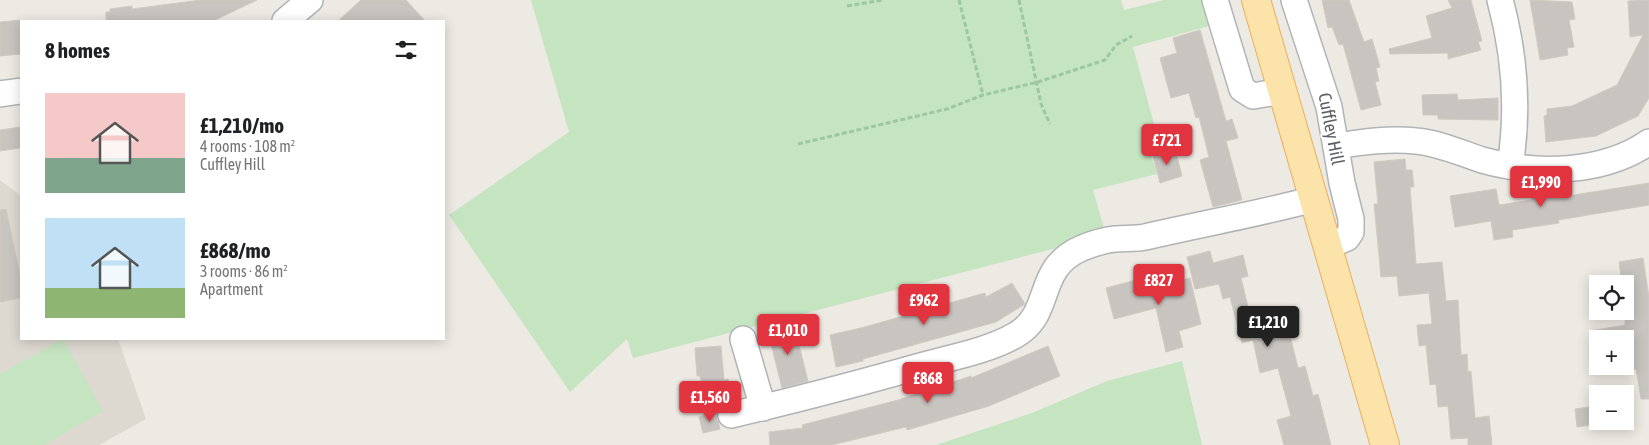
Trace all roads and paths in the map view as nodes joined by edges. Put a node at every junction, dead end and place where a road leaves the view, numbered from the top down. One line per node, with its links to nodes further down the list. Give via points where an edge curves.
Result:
1 (310, 0): 10 (street)
2 (883, 0): 9 (path)
3 (959, 0): 16 (path)
4 (1019, 0): 12 (path)
5 (1215, 0): 14 (street, via 1242,89 1252,96)
6 (1256, 0): 14 (main road, Cuffley Hill)
7 (1294, 0): 20 (street, Cuffley Hill, via 1329,107)
8 (1500, 0): 21 (street, via 1515,94)
9 (847, 6)
10 (286, 20)
11 (1132, 36): 12 (path, via 1116,45 1105,60)
12 (1038, 82): 16 (path); 17 (path, via 1041,104)
13 (20, 91): 15 (street)
14 (1282, 91): 22 (main road, Cuffley Hill)
15 (0, 94)
16 (983, 94): 19 (path, via 948,109)
17 (1050, 124)
18 (1649, 142): 21 (street, via 1619,158 1578,166 1543,170)
19 (798, 144)
20 (1336, 146): 21 (street, via 1389,140 1417,141); 23 (street, Cuffley Hill, via 1352,227 1347,238)
21 (1510, 166)
22 (1314, 198): 23 (main road, Cuffley Hill); 25 (street, via 1142,238 1113,239 1083,248 1054,268 1036,318 1013,337 974,351)
23 (1328, 246): 27 (main road, Cuffley Hill)
24 (743, 339): 25 (street)
25 (763, 408): 26 (street)
26 (731, 415)
27 (1384, 445)

